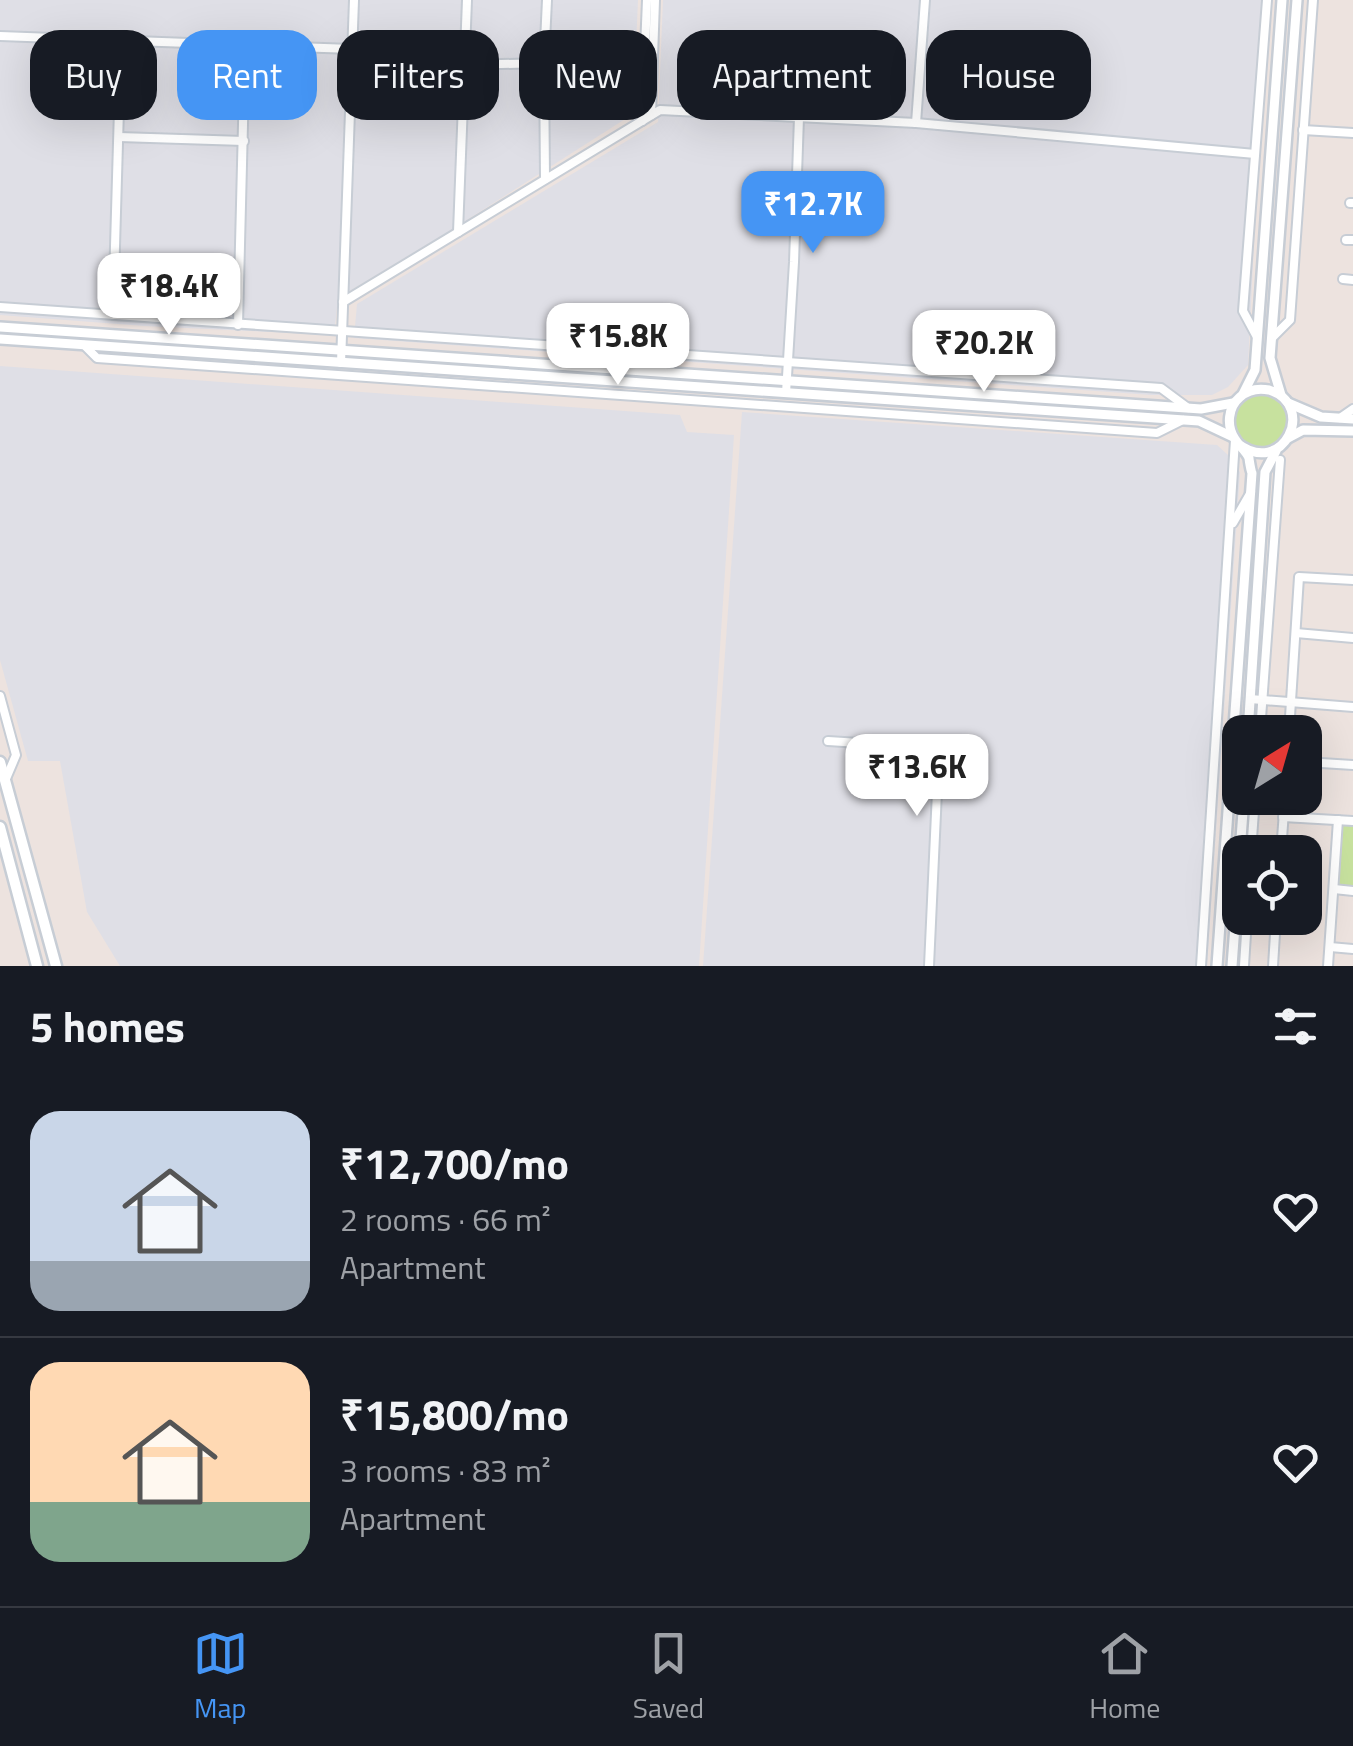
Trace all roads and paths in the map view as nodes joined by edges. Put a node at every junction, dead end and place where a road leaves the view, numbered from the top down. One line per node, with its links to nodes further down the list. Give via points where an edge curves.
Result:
1 (354, 0): 11 (street)
2 (467, 0): 12 (street)
3 (546, 0): 13 (street)
4 (647, 0): 14 (street)
5 (655, 0): 15 (street)
6 (925, 0): 26 (street)
7 (1267, 0): 31 (street)
8 (1282, 0): 42 (street)
9 (1297, 0): 43 (street)
10 (1312, 0): 27 (street)
11 (353, 30)
12 (466, 30)
13 (545, 30)
14 (647, 30)
15 (653, 30)
16 (0, 36): 17 (street)
17 (30, 37)
18 (119, 120): 29 (street)
19 (244, 120): 30 (street)
20 (350, 120): 34 (street)
21 (462, 120): 33 (street)
22 (544, 120): 32 (street)
23 (643, 120): 32 (street)
24 (799, 120): 48 (street)
25 (858, 120): 26 (street)
26 (916, 123): 31 (street)
27 (1303, 130): 28 (street); 43 (street, via 1290,320)
28 (1353, 134)
29 (119, 137): 30 (street); 37 (street)
30 (244, 141): 38 (street)
31 (1255, 154): 42 (street, via 1243,311)
32 (544, 179): 33 (street)
33 (458, 232): 34 (street)
34 (343, 302): 41 (street)
35 (0, 307): 36 (street)
36 (98, 314): 37 (street); 40 (street)
37 (113, 316): 38 (street)
38 (238, 324): 41 (street)
39 (0, 327): 40 (street)
40 (79, 332): 46 (street)
41 (342, 332): 46 (street); 48 (street)
42 (1258, 338): 51 (street, via 1255,370)
43 (1272, 338): 52 (street, via 1270,358)
44 (0, 340): 45 (street)
45 (84, 345): 47 (street); 58 (street, via 97,358 1157,433)
46 (341, 350): 47 (street); 49 (street)
47 (341, 362): 50 (street)
48 (786, 362): 49 (street); 54 (street, via 1161,388)
49 (787, 380): 50 (street); 54 (street)
50 (786, 393): 58 (street)
51 (1242, 394): 52 (street, via 1266,389); 53 (street)
52 (1284, 400): 56 (street); 60 (street, via 1293,423)
53 (1234, 404): 54 (street); 61 (street, via 1229,414)
54 (1188, 408)
55 (1353, 409): 56 (street)
56 (1340, 418): 57 (street)
57 (1353, 419)
58 (1182, 420): 61 (street, via 1199,421)
59 (1353, 432): 60 (street, via 1304,430)
60 (1288, 438): 62 (street)
61 (1235, 440): 62 (street, via 1253,452); 64 (street, via 1249,458); 67 (street)
62 (1278, 448): 65 (street, via 1265,472)
63 (1280, 460): 66 (street)
64 (1251, 492): 67 (street); 98 (street)
65 (1263, 505): 66 (street); 72 (street)
66 (1275, 521): 73 (street)
67 (1230, 527): 91 (street)
68 (1353, 580): 69 (street, via 1300,577)
69 (1296, 633): 70 (street); 74 (street)
70 (1353, 638)
71 (0, 696): 83 (street, via 16,755)
72 (1250, 699): 73 (street); 76 (street)
73 (1263, 700): 74 (street); 77 (street)
74 (1291, 702): 75 (street); 78 (street)
75 (1353, 707)
76 (1249, 715)
77 (1262, 715)
78 (1290, 715)
79 (828, 741): 101 (street, via 939,748)
80 (0, 762): 83 (main road)
81 (1322, 763): 82 (street)
82 (1353, 766)
83 (5, 781): 100 (main road)
84 (1283, 817): 85 (street); 88 (street)
85 (1338, 820): 86 (street); 89 (street)
86 (1353, 822)
87 (0, 827): 99 (main road)
88 (1282, 835)
89 (1334, 889): 90 (street); 95 (street)
90 (1353, 891)
91 (1202, 934): 98 (street); 102 (street)
92 (1234, 935): 97 (street)
93 (1275, 935): 106 (street)
94 (1246, 937): 97 (street); 105 (street)
95 (1330, 947): 96 (street); 107 (street)
96 (1353, 949)
97 (1233, 950): 104 (street)
98 (1218, 954): 103 (street)
99 (37, 966)
100 (56, 966)
101 (929, 966)
102 (1200, 966)
103 (1216, 966)
104 (1232, 966)
105 (1244, 966)
106 (1273, 966)
107 (1328, 966)

